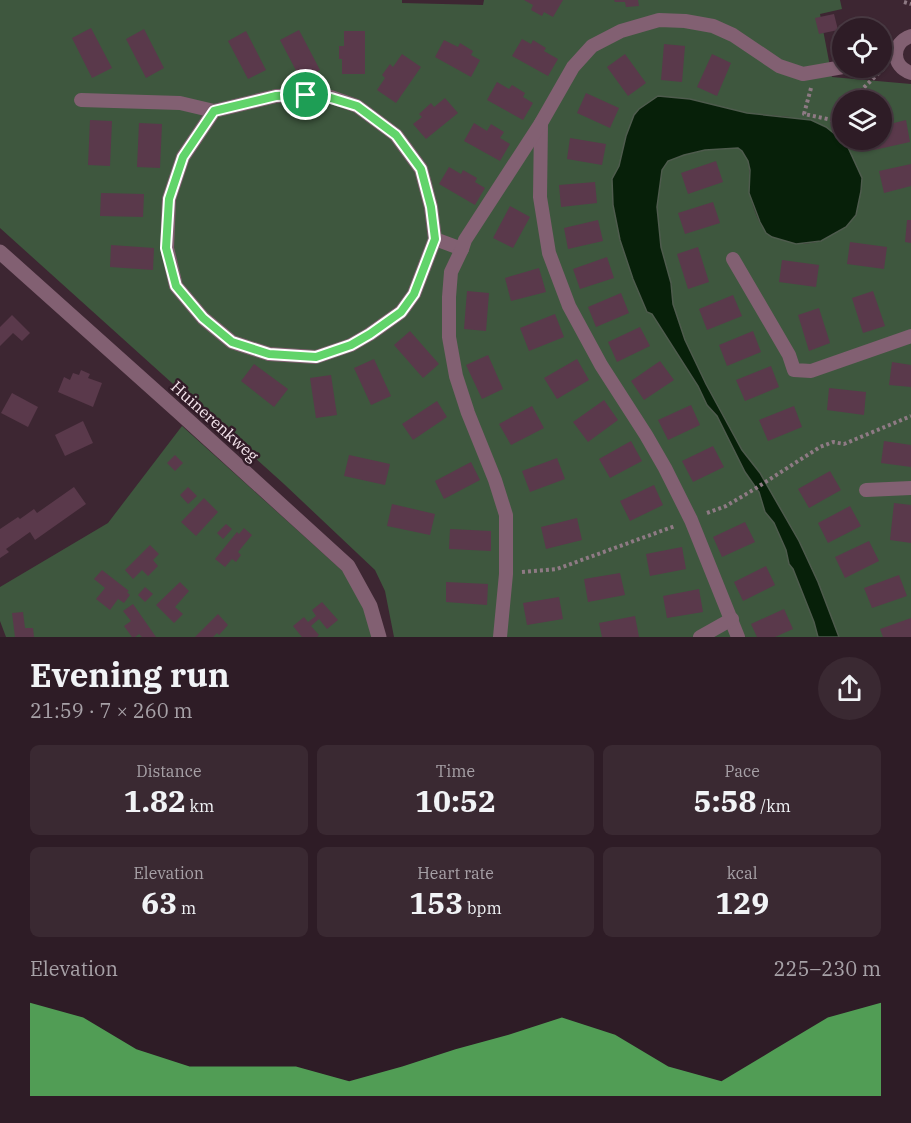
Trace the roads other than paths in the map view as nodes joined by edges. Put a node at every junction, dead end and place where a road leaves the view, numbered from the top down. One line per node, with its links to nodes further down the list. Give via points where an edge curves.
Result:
1 (911, 36): 2 (lane, via 902,41)
2 (892, 58)
3 (892, 62): 5 (lane)
4 (832, 69): 8 (lane, via 803,74 779,66 713,26 659,20 621,31 592,46 573,67)
5 (911, 74)
6 (81, 100): 7 (lane, via 180,103)
7 (214, 111): 9 (lane, via 276,96 331,98 357,106 396,135 421,169); 9 (lane, via 183,157 169,199 166,248 176,286 203,318 232,342 269,354 316,357 351,345 401,312 414,294)
8 (541, 123): 10 (lane); 16 (lane, via 540,197 549,253 569,306 646,435 691,520)
9 (435, 239): 10 (lane)
10 (462, 249): 18 (lane, via 451,272 449,337 459,386 506,515 507,574)
11 (0, 252): 17 (street, Huinerenkweg, via 348,566 370,606)
12 (733, 259): 13 (lane, via 794,370 811,371)
13 (911, 336)
14 (911, 488): 15 (lane)
15 (866, 490)
16 (732, 619): 19 (lane); 20 (lane)
17 (379, 637)
18 (500, 637)
19 (700, 637)
20 (738, 637)

